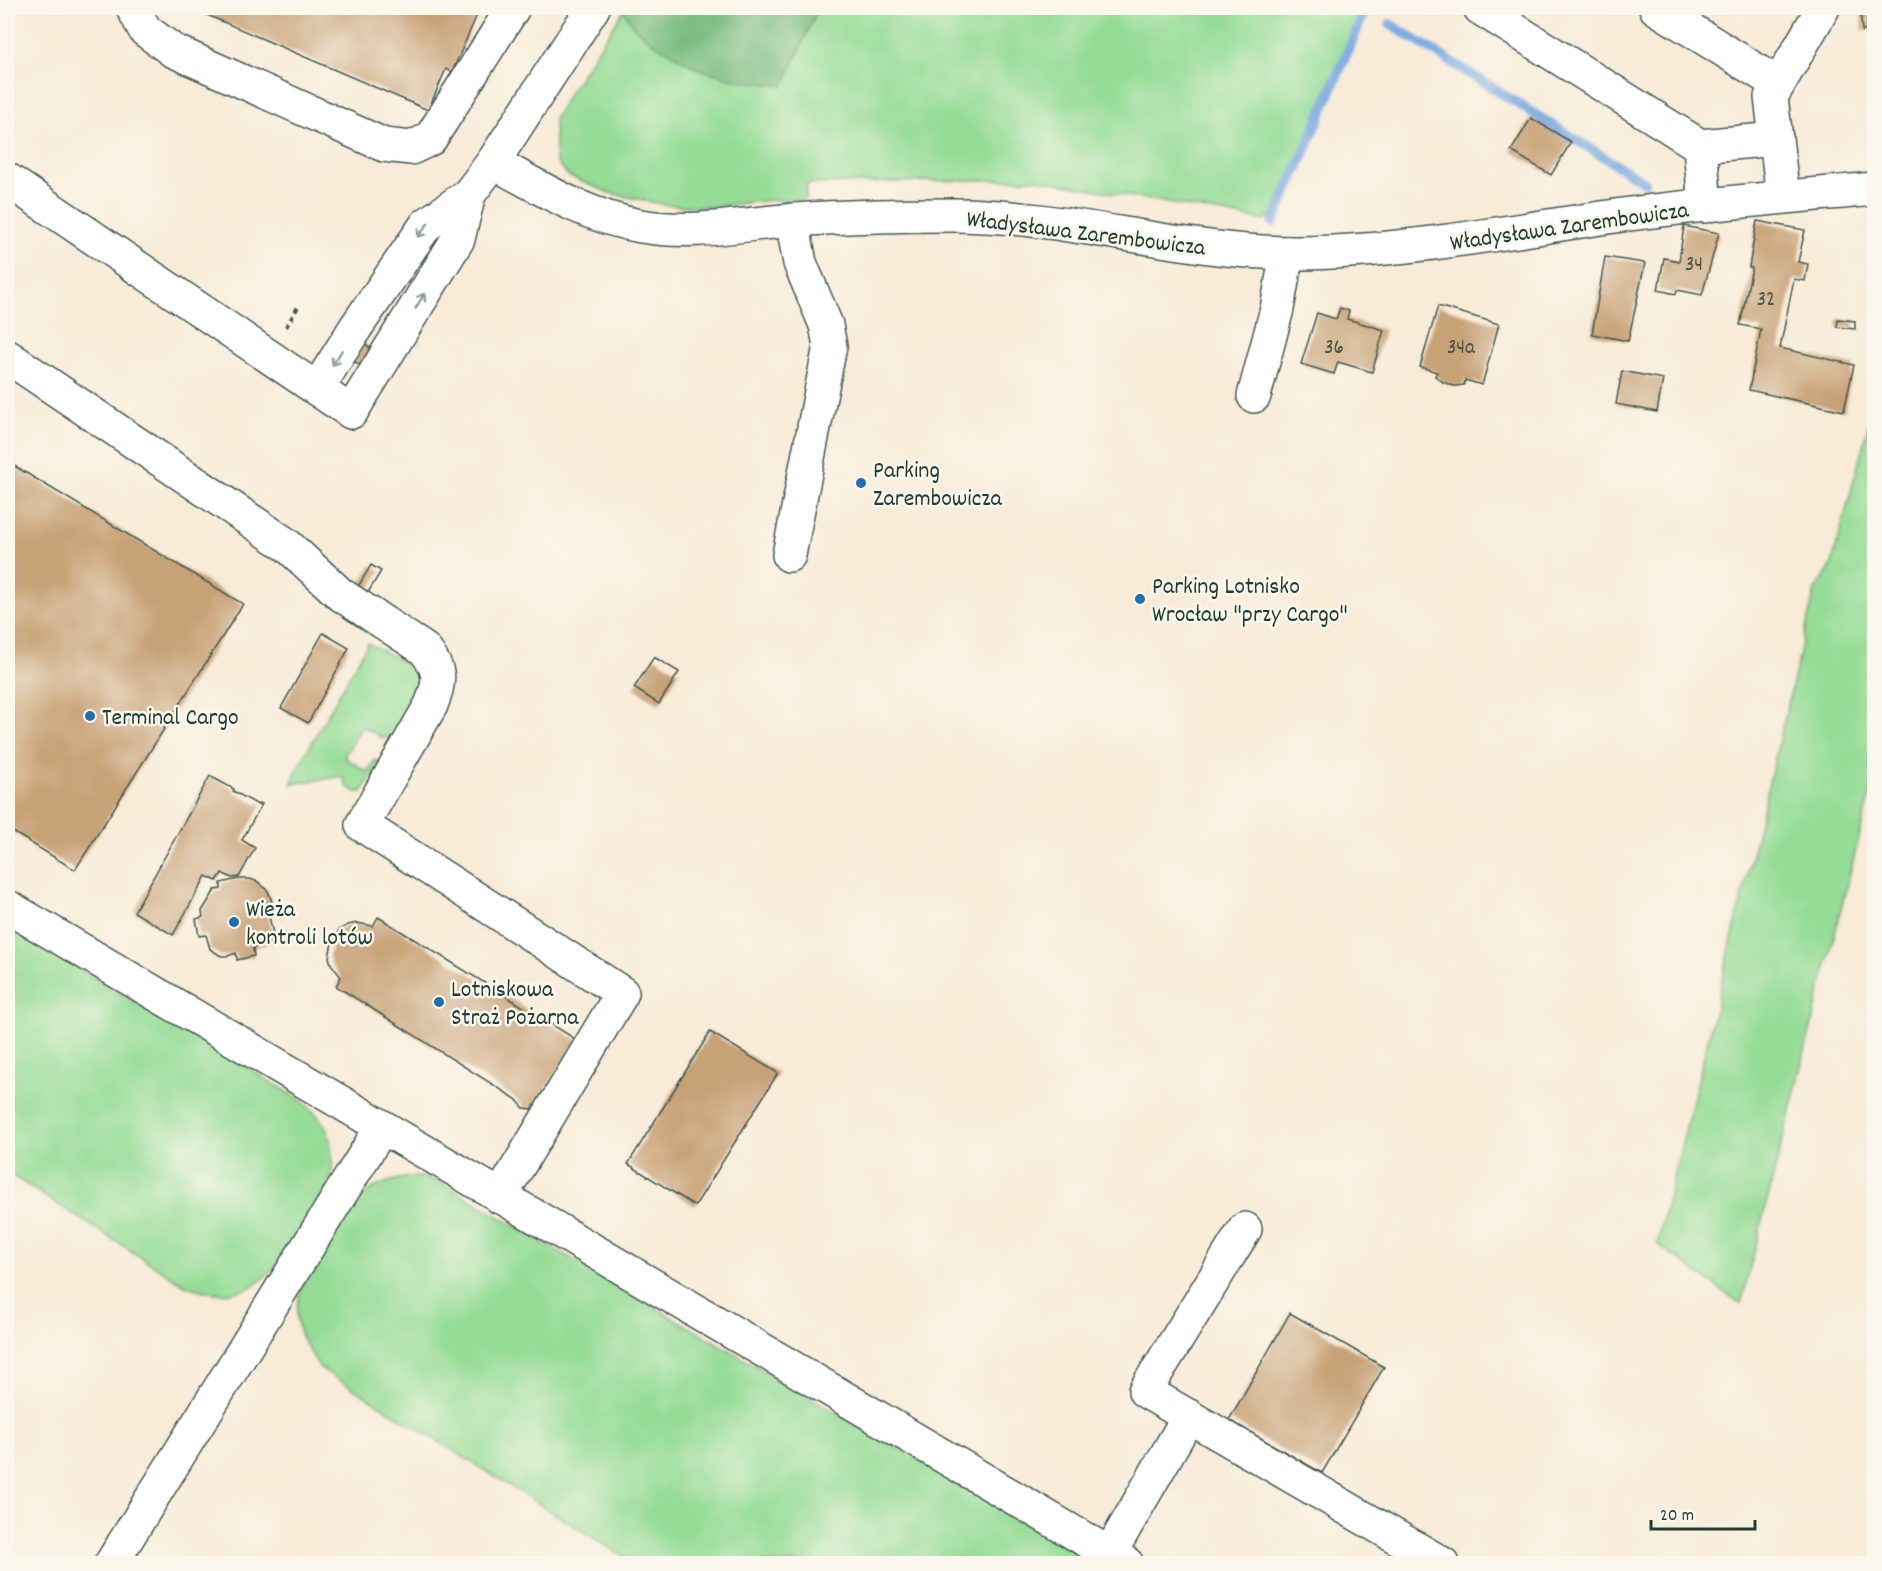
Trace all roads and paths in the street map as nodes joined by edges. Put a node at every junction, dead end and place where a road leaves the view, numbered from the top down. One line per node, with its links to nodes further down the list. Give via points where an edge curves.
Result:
1 (133, 8): 2 (street, via 145,30 172,50 384,145 411,148 430,139)
2 (513, 8)
3 (593, 8): 10 (street)
4 (1480, 8): 9 (street)
5 (1656, 8): 7 (street)
6 (1816, 10): 7 (street)
7 (1778, 84): 8 (street, via 1771,97)
8 (1775, 139): 9 (street); 14 (street)
9 (1700, 146): 15 (street)
10 (493, 162): 13 (street); 16 (street, Władysława Zarembowicza, via 552,195 601,216 638,226 680,231)
11 (8, 180): 19 (street)
12 (1875, 189): 14 (street, Władysława Zarembowicza)
13 (469, 194): 19 (street, one-way to 19, via 426,225); 19 (street, one-way to 13, via 351,412 458,239)
14 (1783, 197): 15 (street, Władysława Zarembowicza)
15 (1705, 206): 17 (street, Władysława Zarembowicza, via 1398,248)
16 (792, 220): 17 (street, Władysława Zarembowicza, via 961,215 1099,230 1221,249); 21 (street, via 800,263 830,346)
17 (1287, 253): 20 (street)
18 (8, 357): 24 (street, via 287,545 340,594 424,649 434,662 438,675 431,705 362,825 622,993)
19 (317, 389)
20 (1254, 396)
21 (789, 555)
22 (8, 907): 23 (street)
23 (382, 1127): 24 (street); 28 (street)
24 (500, 1197): 27 (street)
25 (1245, 1229): 26 (street, via 1145,1391)
26 (1189, 1416): 27 (street); 29 (street)
27 (1118, 1558)
28 (111, 1563)
29 (1443, 1563)

